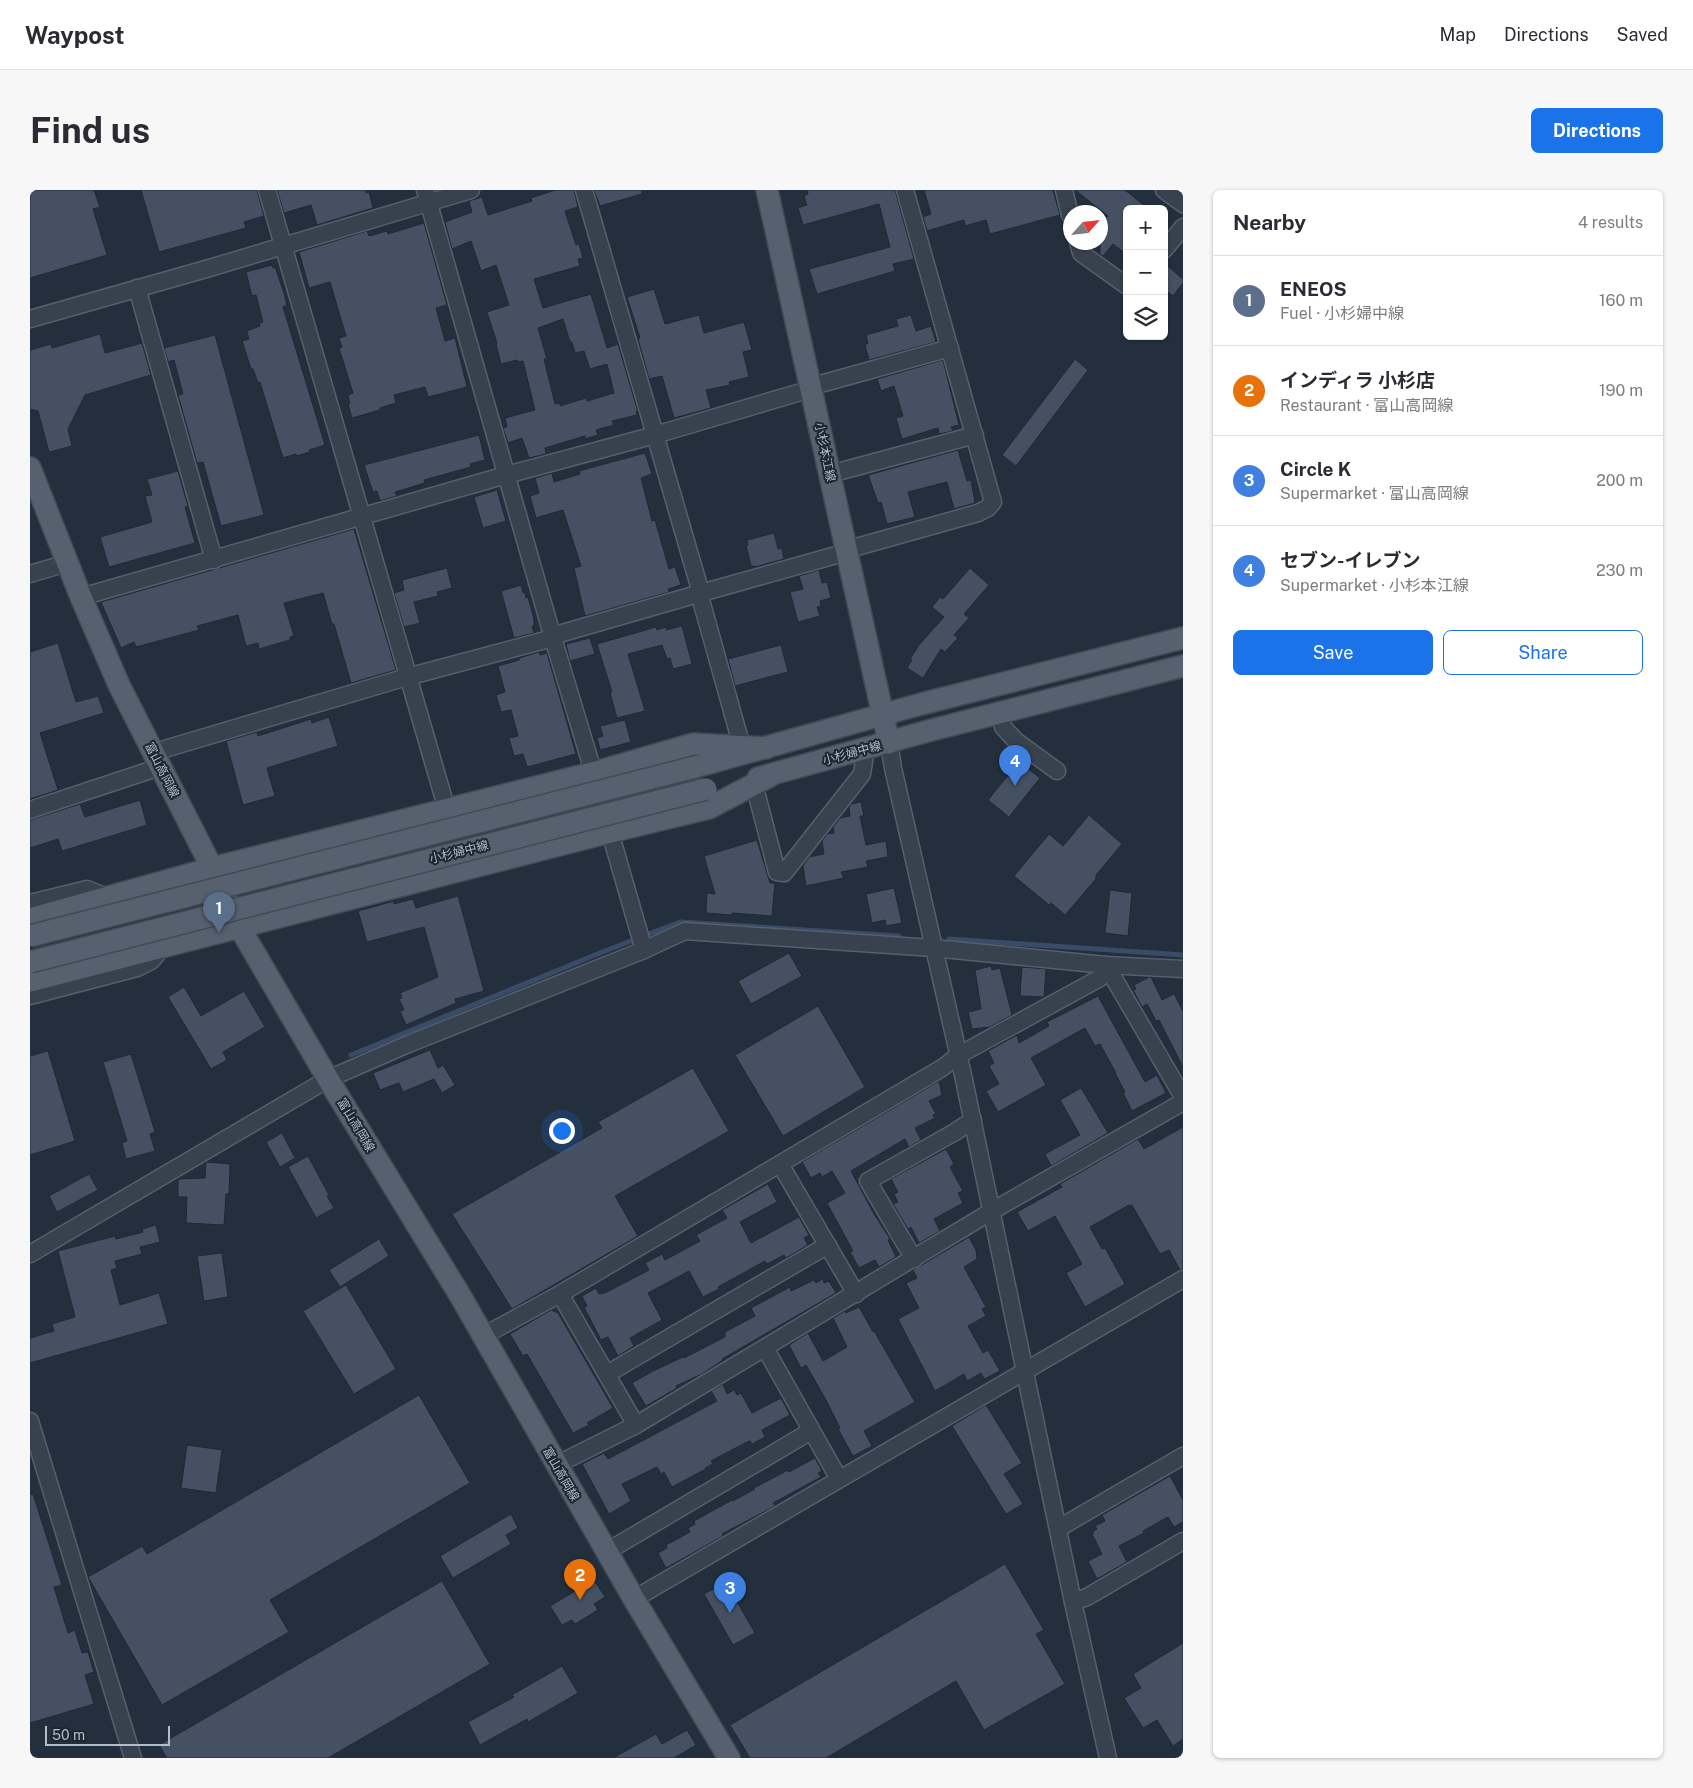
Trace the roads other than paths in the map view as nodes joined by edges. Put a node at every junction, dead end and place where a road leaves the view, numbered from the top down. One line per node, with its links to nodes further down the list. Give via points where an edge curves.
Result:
1 (267, 190): 13 (street)
2 (471, 190): 8 (street)
3 (584, 190): 20 (street)
4 (767, 190): 19 (main road, 小杉本江線)
5 (904, 190): 18 (street)
6 (1064, 190): 10 (street)
7 (1164, 190): 9 (street)
8 (427, 196): 13 (street); 24 (street)
9 (1183, 204)
10 (1068, 205)
11 (1183, 226): 12 (street)
12 (1168, 245)
13 (283, 246): 16 (street); 25 (street)
14 (1080, 250): 15 (street)
15 (1123, 283)
16 (137, 288): 17 (street); 27 (street)
17 (30, 319)
18 (950, 348): 19 (street); 21 (street)
19 (811, 387): 20 (street); 23 (main road, 小杉本江線)
20 (655, 435): 24 (street); 30 (street)
21 (975, 435): 23 (street); 26 (street, via 993,502 988,508)
22 (30, 468): 28 (main road, 富山高岡線)
23 (830, 474): 26 (main road, 小杉本江線)
24 (506, 475): 25 (street); 32 (street)
25 (361, 517): 27 (street); 35 (street)
26 (847, 550): 30 (street); 37 (main road, 小杉本江線)
27 (214, 560): 31 (street)
28 (67, 563): 29 (street); 31 (main road, 富山高岡線)
29 (30, 574)
30 (700, 593): 32 (street); 39 (street)
31 (81, 597): 42 (main road, 富山高岡線, via 119,685)
32 (552, 637): 35 (street); 44 (street)
33 (1183, 638): 37 (main road)
34 (1183, 666): 36 (main road)
35 (408, 677): 42 (street, via 168,748); 47 (street)
36 (999, 713): 38 (main road); 43 (street, via 1003,727 1016,741)
37 (882, 715): 38 (main road, 小杉本江線); 40 (main road, 小杉婦中線)
38 (889, 743): 41 (main road, 小杉婦中線); 56 (street)
39 (742, 747): 40 (main road); 44 (main road, via 693,744)
40 (766, 748): 54 (main road, 小杉婦中線, bridge)
41 (866, 749): 45 (main road, 小杉婦中線); 45 (street, via 862,774 784,873 777,872)
42 (157, 761): 46 (street); 49 (main road, 富山高岡線)
43 (1057, 771)
44 (596, 772): 47 (main road)
45 (762, 780): 48 (main road, via 709,808); 58 (main road, 小杉婦中線, bridge, via 706,789)
46 (30, 810)
47 (447, 810): 49 (main road)
48 (610, 832): 53 (main road); 57 (street)
49 (212, 868): 50 (main road); 53 (main road, 富山高岡線)
50 (109, 898): 51 (street, via 87,889); 52 (main road)
51 (30, 903)
52 (30, 919)
53 (240, 928): 55 (main road); 64 (main road, 富山高岡線)
54 (30, 936)
55 (162, 948): 61 (main road); 62 (street, via 151,961 137,968)
56 (933, 948): 57 (street, via 685,931); 59 (street); 63 (street)
57 (644, 950): 64 (street, via 406,1044)
58 (30, 962)
59 (1106, 965): 60 (street); 63 (street, via 1100,978); 65 (street)
60 (1183, 969)
61 (30, 982)
62 (30, 996)
63 (958, 1055): 67 (street); 68 (street, via 942,1068)
64 (328, 1079): 71 (street); 76 (main road, 富山高岡線)
65 (1183, 1097)
66 (1183, 1102): 69 (street)
67 (972, 1120): 69 (street); 72 (street, via 868,1181)
68 (780, 1164): 70 (street); 74 (street)
69 (992, 1212): 72 (street); 78 (street)
70 (828, 1245): 75 (street); 79 (street)
71 (30, 1254)
72 (914, 1259): 75 (street)
73 (1183, 1279): 78 (street)
74 (560, 1294): 76 (street); 79 (street)
75 (856, 1294): 77 (street)
76 (483, 1336): 84 (main road, 富山高岡線)
77 (765, 1348): 81 (street); 82 (street)
78 (1025, 1372): 85 (street); 86 (street)
79 (607, 1374): 81 (street)
80 (30, 1421): 91 (street)
81 (636, 1425): 84 (street)
82 (812, 1431): 85 (street); 88 (street)
83 (1183, 1456): 86 (street)
84 (556, 1465): 88 (main road, 富山高岡線)
85 (839, 1480): 89 (street)
86 (1058, 1528): 90 (street)
87 (1183, 1541): 90 (street)
88 (606, 1552): 89 (main road, 富山高岡線)
89 (634, 1599): 92 (main road, 富山高岡線)
90 (1073, 1602): 93 (street)
91 (133, 1758)
92 (729, 1758)
93 (1108, 1758)

